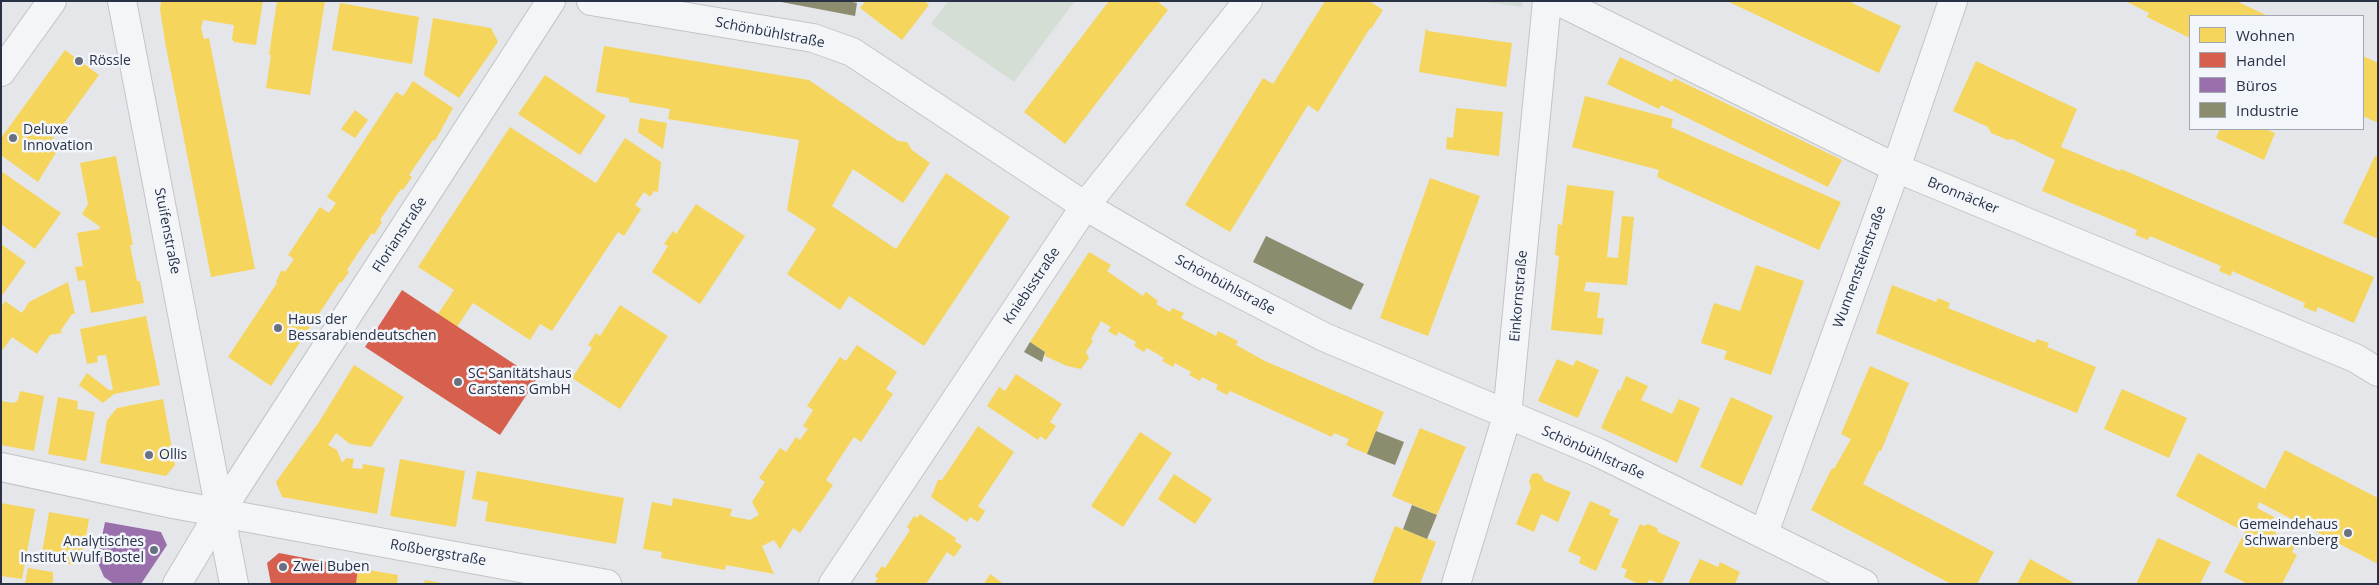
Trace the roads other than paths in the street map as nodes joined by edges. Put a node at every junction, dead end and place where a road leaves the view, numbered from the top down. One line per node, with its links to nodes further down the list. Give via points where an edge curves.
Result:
1 (52, 1): 9 (street)
2 (122, 1): 15 (street, Stuifenstraße)
3 (551, 1): 15 (street, Florianstraße)
4 (591, 1): 11 (street, Schönbühlstraße, via 813,38 852,52)
5 (1248, 1): 11 (street, Kniebisstraße)
6 (1547, 1): 13 (street, Einkornstraße)
7 (1558, 1): 10 (street, Bronnäcker)
8 (1953, 1): 10 (street, Wunnensteinstraße)
9 (1, 72)
10 (1896, 168): 12 (street, Bronnäcker, via 2355,358); 16 (street, Wunnensteinstraße)
11 (1085, 206): 13 (street, Schönbühlstraße, via 1197,271 1324,337); 20 (street, Kniebisstraße)
12 (2378, 372)
13 (1507, 416): 16 (street, Schönbühlstraße, via 1597,452); 21 (street, Einkornstraße)
14 (1, 467): 15 (street, Roßbergstraße)
15 (220, 512): 17 (street, Stuifenstraße); 18 (street, Florianstraße); 19 (street, Roßbergstraße)
16 (1764, 533): 22 (street, Schönbühlstraße)
17 (232, 571)
18 (177, 584)
19 (607, 584)
20 (833, 584)
21 (1456, 584)
22 (1864, 584)

